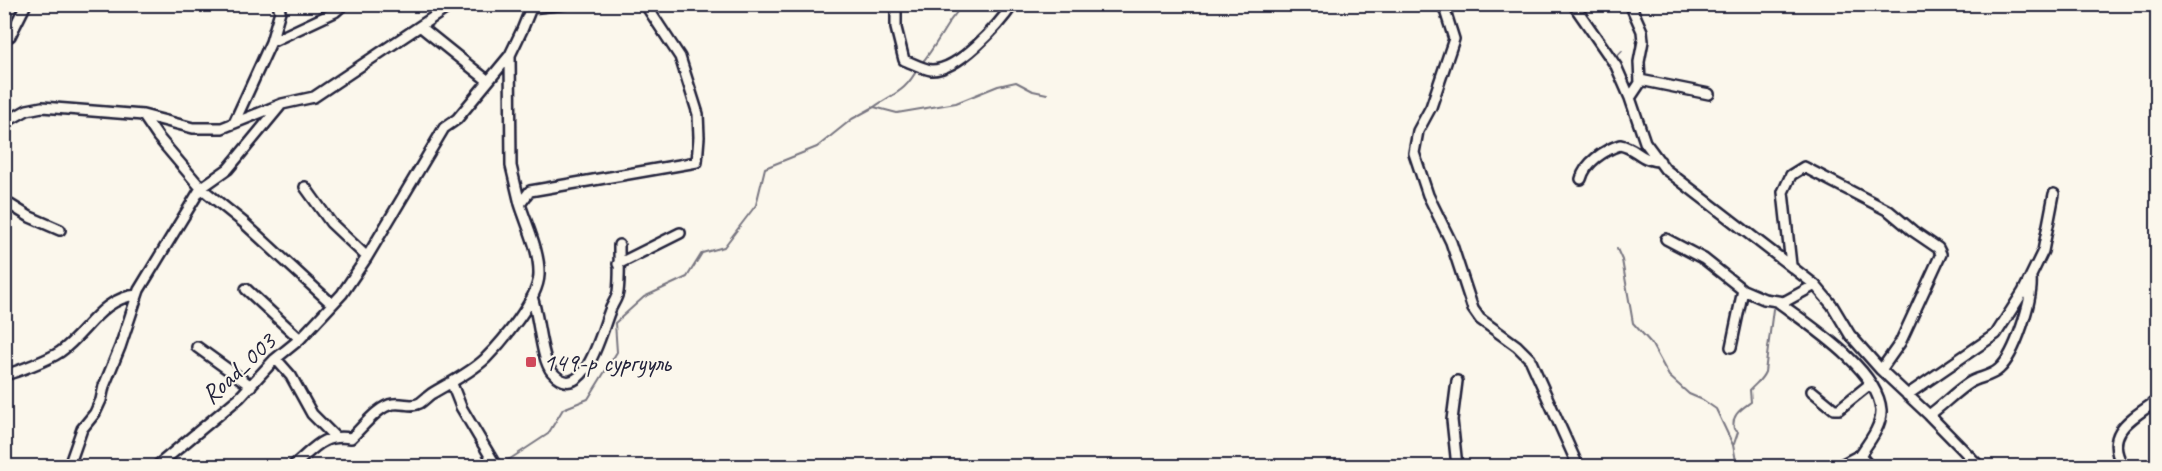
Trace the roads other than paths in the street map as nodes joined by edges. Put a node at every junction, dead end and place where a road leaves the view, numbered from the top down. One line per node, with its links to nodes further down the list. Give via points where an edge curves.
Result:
1 (26, 4): 14 (street, via 10,36)
2 (278, 4): 15 (street, via 280,11)
3 (344, 4): 15 (street)
4 (453, 4): 13 (street)
5 (565, 4): 12 (street)
6 (645, 4): 31 (street, via 680,57 698,114 697,162 530,191)
7 (896, 4): 8 (street, via 896,28 904,60 930,70 950,66 977,45)
8 (1013, 4)
9 (1443, 4): 70 (street, via 1454,39 1431,107 1418,131 1414,153 1428,195 1451,242 1473,309 1530,359)
10 (1573, 4): 20 (street, via 1616,66)
11 (1630, 4): 18 (street, via 1643,34)
12 (530, 6): 16 (street)
13 (421, 27): 17 (street); 21 (street, via 314,97)
14 (4, 34)
15 (271, 42): 24 (street)
16 (510, 55): 17 (street, Road_003); 31 (street, via 510,166)
17 (488, 80): 36 (street, Road_003, via 457,119 444,128)
18 (1640, 80): 19 (street); 20 (street)
19 (1709, 94)
20 (1630, 98): 25 (street, via 1645,142)
21 (282, 104): 24 (street); 27 (street, via 228,169)
22 (143, 115): 23 (street, via 42,107 27,110); 24 (street, via 193,128 222,128); 27 (street)
23 (4, 123)
24 (234, 123)
25 (1660, 161): 26 (street, via 1646,160 1620,145 1599,156); 38 (street, via 1665,169)
26 (1581, 179)
27 (201, 188): 43 (street); 46 (street)
28 (305, 188): 36 (street, via 331,223)
29 (2054, 194): 39 (street, via 2043,251)
30 (4, 201): 32 (street)
31 (520, 204): 44 (street, via 539,264)
32 (60, 230)
33 (680, 233): 37 (street)
34 (1666, 239): 42 (street, via 1711,264)
35 (620, 245): 37 (street)
36 (367, 257): 46 (street, Road_003)
37 (618, 264): 44 (street, via 618,293 598,344 579,378 561,379 546,363)
38 (1791, 265): 40 (street); 53 (street, via 1783,192 1791,175 1804,167 1889,211 1938,248 1941,254 1900,343)
39 (2031, 275): 60 (street, via 1996,334); 62 (street, via 2022,324 2008,358 1998,370 1972,381)
40 (1815, 285): 45 (street); 50 (street)
41 (246, 289): 47 (street)
42 (1743, 290): 45 (street); 49 (street)
43 (137, 295): 54 (street, via 105,307 59,353); 65 (street, via 101,400 82,429)
44 (532, 297): 56 (street, via 485,359)
45 (1778, 302): 52 (street)
46 (332, 304): 47 (street, Road_003)
47 (300, 339): 51 (street, Road_003)
48 (197, 346): 58 (street)
49 (1731, 347)
50 (1863, 350): 52 (street); 53 (street)
51 (276, 359): 58 (street, Road_003); 63 (street, via 291,376 312,414)
52 (1852, 360): 57 (street)
53 (1881, 370): 60 (street)
54 (4, 375)
55 (1457, 381): 69 (street, via 1452,420)
56 (452, 384): 63 (street, via 412,405 394,403 381,408 351,438); 68 (street)
57 (1870, 384): 59 (street, via 1839,409); 64 (street, via 1878,398 1880,415 1878,426)
58 (250, 386): 66 (street, Road_003)
59 (1812, 391)
60 (1907, 396): 62 (street)
61 (2155, 402): 74 (street, via 2119,431 2117,452)
62 (1929, 415): 73 (street)
63 (334, 436): 67 (street, via 322,441)
64 (1860, 455): 71 (street); 72 (street)
65 (69, 466)
66 (158, 466)
67 (293, 466)
68 (496, 466)
69 (1456, 466)
70 (1580, 466)
71 (1839, 466)
72 (1869, 466)
73 (1979, 466)
74 (2123, 466)

